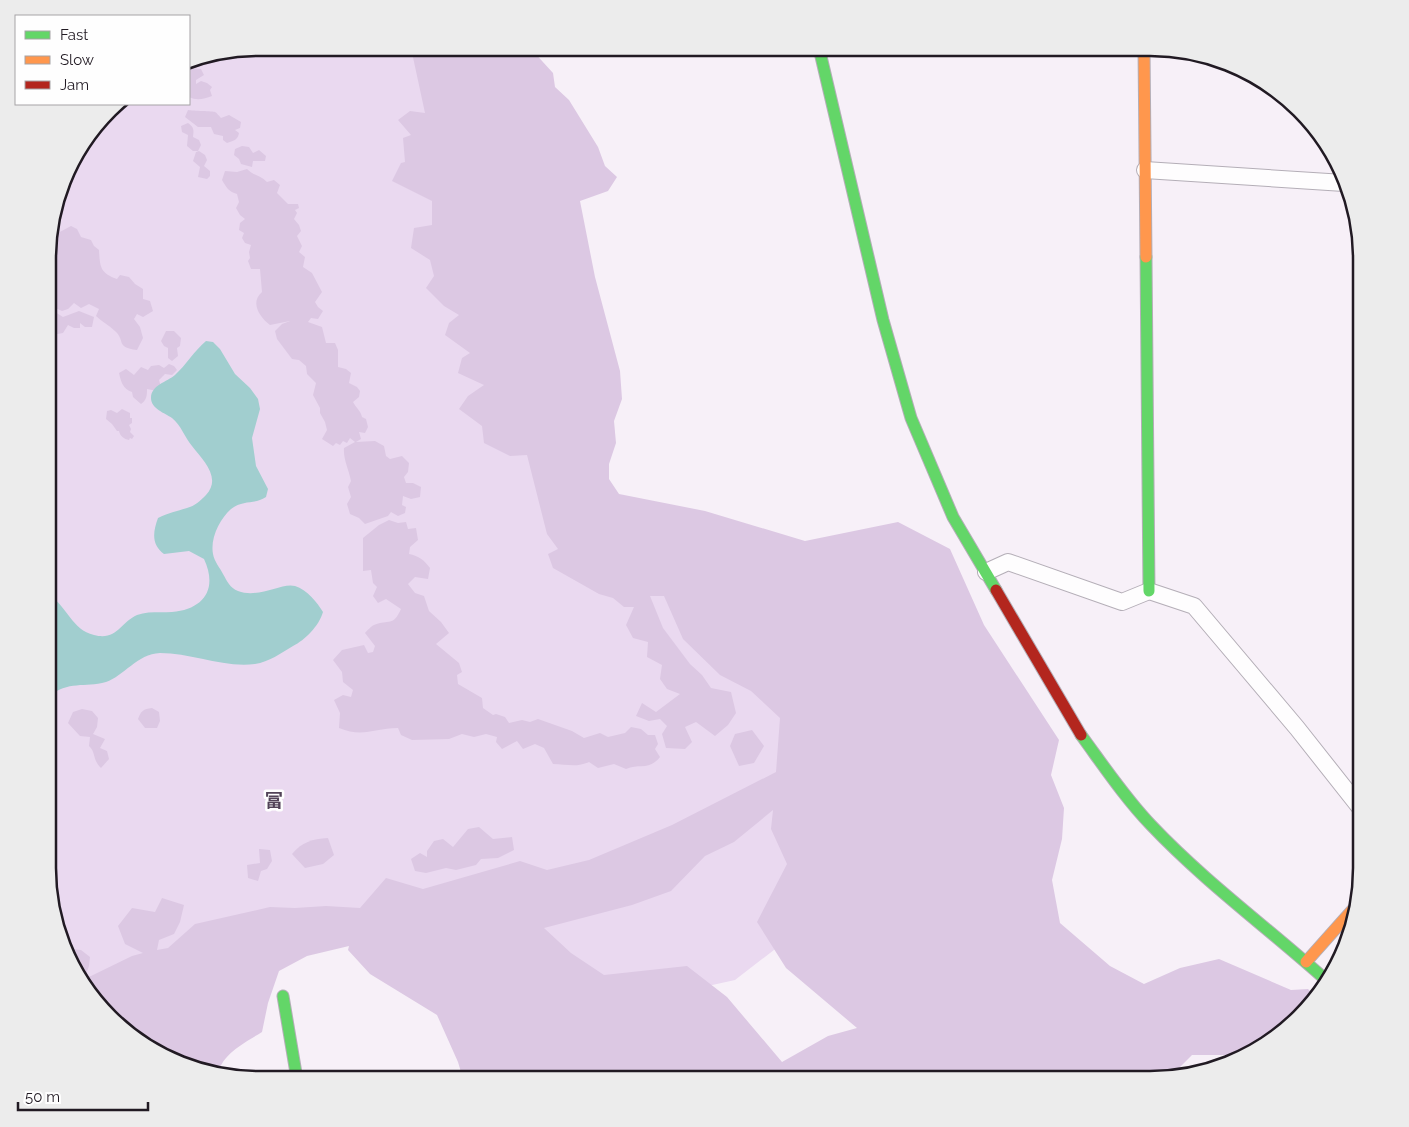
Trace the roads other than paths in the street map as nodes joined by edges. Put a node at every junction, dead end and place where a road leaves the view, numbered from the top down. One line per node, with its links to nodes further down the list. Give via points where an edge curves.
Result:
1 (821, 56): 5 (street, via 883,320 911,418 953,517)
2 (1144, 56): 3 (street)
3 (1145, 170): 4 (street); 6 (street)
4 (1337, 183)
5 (986, 572): 6 (street, via 1008,562 1122,602); 9 (street, via 1080,734 1151,825 1226,895)
6 (1149, 591): 7 (street, via 1194,606)
7 (1353, 799)
8 (1347, 916): 9 (street)
9 (1306, 962): 10 (street)
10 (1322, 976)
11 (283, 996): 12 (street)
12 (296, 1071)

